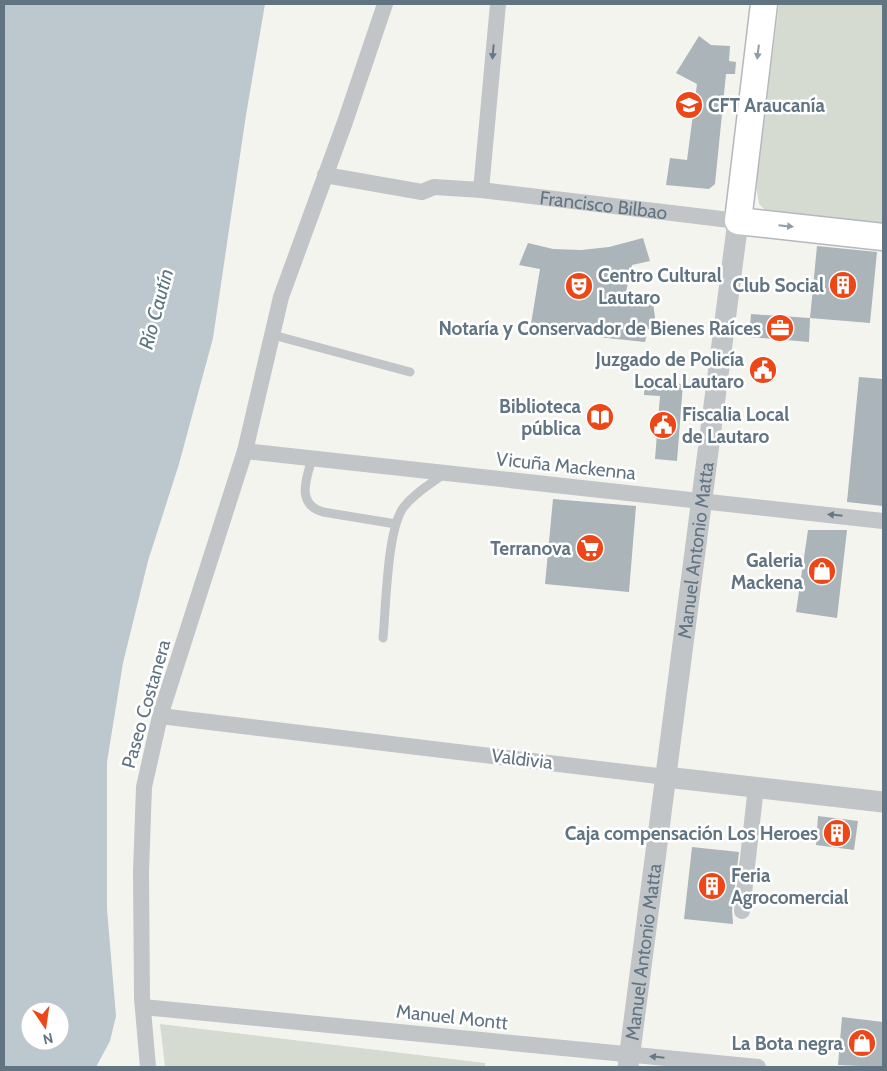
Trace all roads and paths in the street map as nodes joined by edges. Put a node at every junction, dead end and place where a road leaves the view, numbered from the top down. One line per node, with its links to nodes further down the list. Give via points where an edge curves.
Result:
1 (385, 4): 4 (street, Paseo Costanera)
2 (498, 4): 5 (street, one-way to 5)
3 (764, 4): 6 (main road, Manuel Antonio Matta, one-way to 6)
4 (325, 175): 5 (street, Francisco Bilbao, via 422,192 434,187); 8 (street, Paseo Costanera, via 281,297)
5 (481, 190): 6 (street, Francisco Bilbao)
6 (738, 221): 7 (main road, Francisco Bilbao, one-way to 7); 13 (street, Manuel Antonio Matta)
7 (883, 237)
8 (272, 335): 9 (lane); 10 (street, Paseo Costanera)
9 (410, 372)
10 (245, 451): 11 (street, Vicuña Mackenna); 17 (street, Paseo Costanera)
11 (312, 459): 12 (street, Vicuña Mackenna); 15 (lane, via 303,488 313,508)
12 (445, 473): 13 (street, Vicuña Mackenna); 15 (lane, via 411,499)
13 (702, 501): 14 (street, Vicuña Mackenna, one-way to 13); 18 (street, Manuel Antonio Matta)
14 (883, 520)
15 (396, 524): 16 (lane)
16 (383, 638)
17 (160, 716): 18 (street, Valdivia); 22 (street, Paseo Costanera, via 144,787 141,872)
18 (666, 777): 19 (street, Valdivia); 23 (street, Manuel Antonio Matta)
19 (756, 787): 20 (street, Valdivia); 21 (street)
20 (883, 802)
21 (742, 911)
22 (143, 1007): 23 (street, Manuel Montt); 24 (street, Paseo Costanera)
23 (629, 1061): 25 (street, Manuel Montt, one-way to 23)
24 (148, 1067)
25 (758, 1067)

